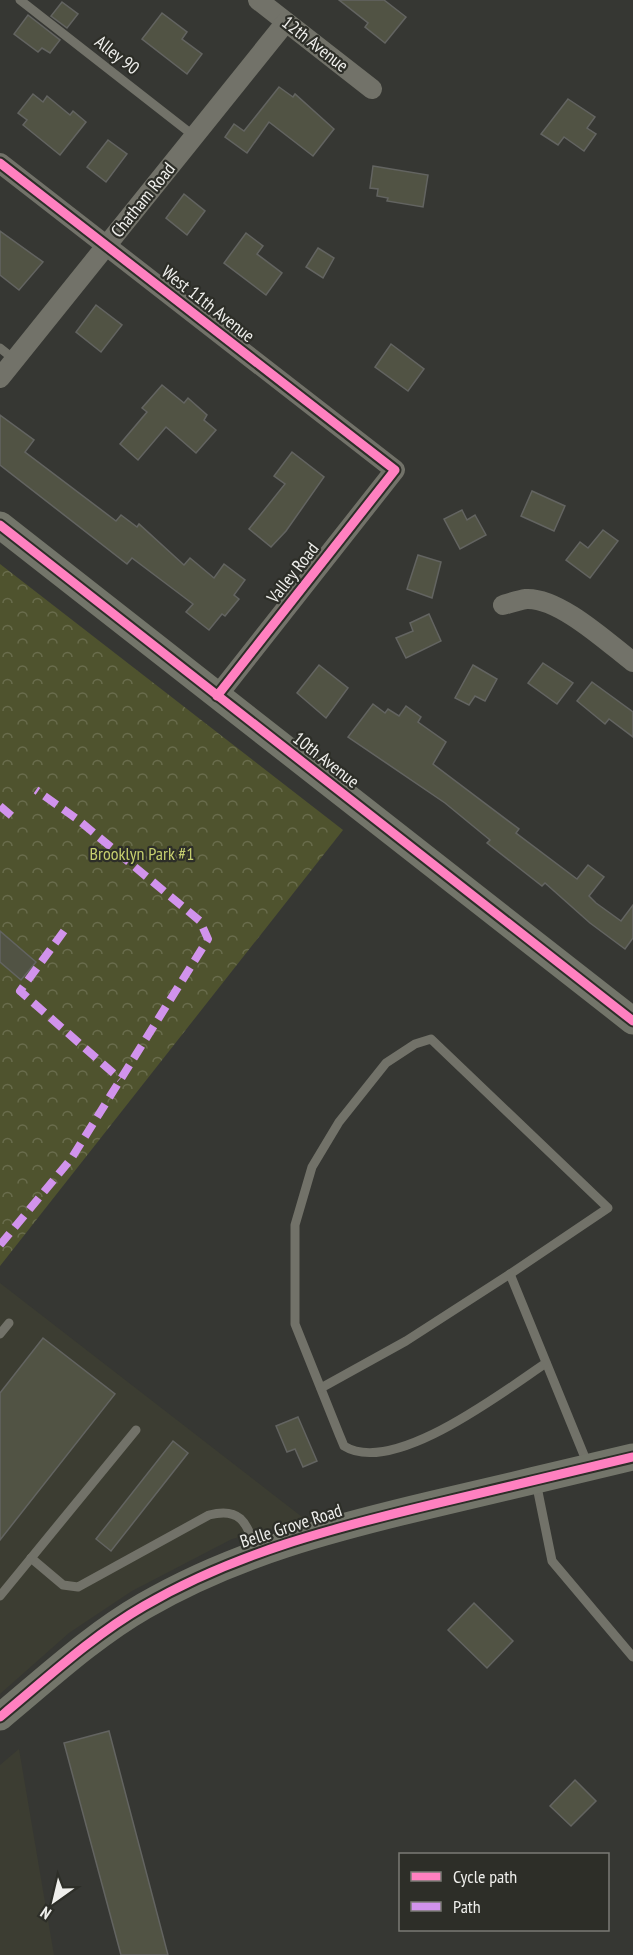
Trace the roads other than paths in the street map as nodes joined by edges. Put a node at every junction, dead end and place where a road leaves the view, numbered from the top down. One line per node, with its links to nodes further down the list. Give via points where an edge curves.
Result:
1 (20, 0): 5 (lane, Alley 90)
2 (258, 0): 3 (street, 12th Avenue)
3 (286, 22): 4 (street, 12th Avenue); 5 (street, Chatham Road)
4 (372, 89)
5 (194, 136): 7 (street, Chatham Road)
6 (0, 163): 7 (street, West 11th Avenue)
7 (106, 246): 8 (street, Chatham Road); 10 (street, West 11th Avenue)
8 (7, 354): 9 (street, Chatham Road)
9 (0, 378)
10 (395, 470): 14 (street, Valley Road)
11 (0, 525): 14 (street, 10th Avenue)
12 (503, 605): 13 (street, via 527,599 551,606 571,616)
13 (633, 662)
14 (217, 696): 15 (street, 10th Avenue)
15 (633, 1021)
16 (510, 1274): 19 (lane); 20 (lane, via 406,1341); 20 (lane, via 608,1208 431,1039 415,1044 386,1063 339,1122 312,1167 295,1225 295,1324)
17 (9, 1323): 18 (lane)
18 (0, 1334)
19 (546, 1364): 20 (lane, via 462,1420 425,1439 363,1454 344,1446); 23 (lane)
20 (321, 1388)
21 (135, 1430): 26 (lane)
22 (633, 1457): 23 (street, Belle Grove Road)
23 (589, 1467): 24 (street, Belle Grove Road)
24 (536, 1480): 25 (street, Belle Grove Road, via 338,1527); 28 (lane, via 552,1561)
25 (257, 1552): 26 (lane, via 247,1524 236,1515 222,1512 209,1515 78,1587 63,1585); 29 (street, Belle Grove Road, via 201,1575 142,1607)
26 (31, 1558): 27 (lane)
27 (0, 1596)
28 (633, 1657)
29 (0, 1717)

